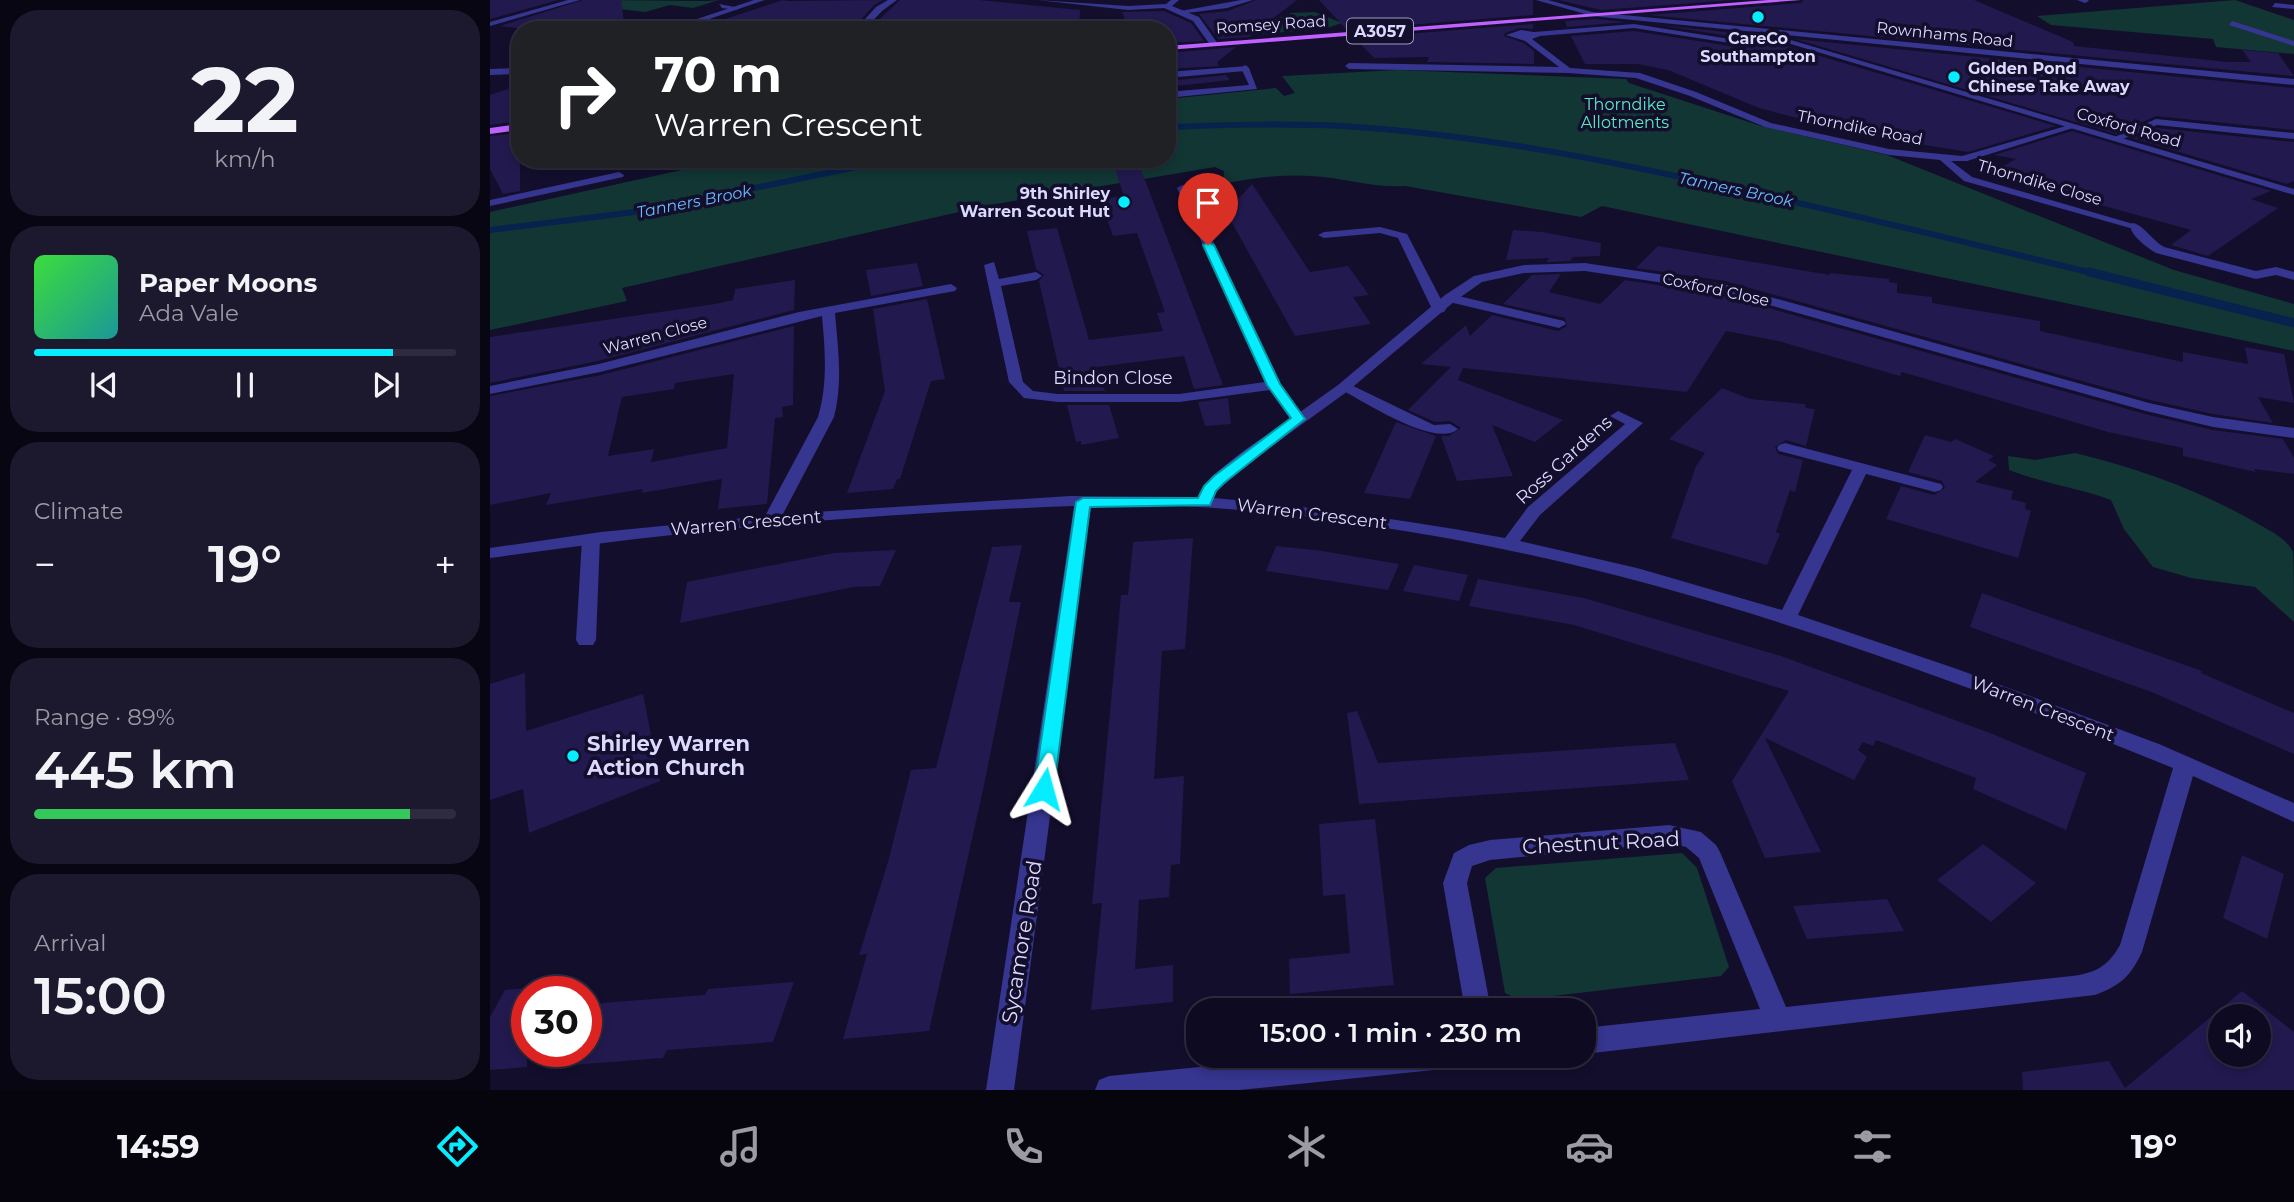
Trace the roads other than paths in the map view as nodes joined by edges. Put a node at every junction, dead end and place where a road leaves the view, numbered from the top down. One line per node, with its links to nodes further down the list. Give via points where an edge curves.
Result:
1 (541, 0): 16 (street)
2 (576, 0): 21 (street)
3 (761, 0): 14 (street)
4 (893, 0): 19 (street)
5 (1041, 0): 12 (street, via 1128,8)
6 (1175, 0): 12 (street)
7 (1249, 0): 15 (street)
8 (1540, 0): 17 (street, Rownhams Road)
9 (1797, 0): 17 (main road, Romsey Road / A3057)
10 (2275, 5): 13 (street)
11 (722, 6): 14 (street)
12 (1166, 6): 15 (street)
13 (2294, 7)
14 (736, 8): 18 (street)
15 (1180, 12): 24 (street, via 1196,19)
16 (490, 14)
17 (1592, 14): 22 (street, Rownhams Road); 24 (main road, Romsey Road / A3057)
18 (696, 21)
19 (868, 21)
20 (2232, 23): 25 (street)
21 (490, 24)
22 (1754, 29): 23 (street, Coxford Road); 32 (street, Rownhams Road)
23 (1776, 36): 28 (street, via 1736,42 1634,26 1531,36); 36 (street, Coxford Road)
24 (1214, 44): 26 (main road, Romsey Road / A3057)
25 (2294, 44)
26 (1176, 47)
27 (1349, 66): 28 (street, Thorndike Road)
28 (1567, 70): 33 (street, Thorndike Road, via 1637,75)
29 (511, 71): 30 (street)
30 (490, 72)
31 (1176, 74): 35 (street, via 1245,68 1255,87)
32 (2294, 82)
33 (1661, 84): 34 (street, Thorndike Road); 34 (street, Thorndike Road, via 1687,82 1703,88)
34 (1688, 93): 41 (street, Thorndike Road, via 1768,125 1889,152)
35 (1176, 94)
36 (2070, 126): 40 (street, Coxford Road); 41 (street, Thorndike Road, via 1963,159)
37 (511, 128): 38 (main road)
38 (490, 131)
39 (2294, 136): 40 (street, via 2156,122)
40 (2115, 139): 44 (street, Coxford Road)
41 (1943, 158): 51 (street, Thorndike Close, via 1979,183 2134,226 2160,250 2256,275 2276,271)
42 (619, 175): 47 (street)
43 (1182, 188): 46 (street)
44 (2294, 192)
45 (1224, 198): 46 (street)
46 (1190, 202): 58 (street)
47 (490, 203)
48 (1324, 235): 55 (street, via 1380,230 1403,236)
49 (990, 265): 52 (street, Bindon Close)
50 (1036, 276): 52 (street)
51 (2294, 276)
52 (995, 282): 58 (street, Bindon Close, via 1016,382 1030,395 1180,397)
53 (951, 288): 56 (street, Warren Close)
54 (1450, 299): 55 (street, Coxford Close); 57 (street); 64 (street, Coxford Close, via 1478,279 1524,269 1636,273 1724,288 2146,407)
55 (1438, 309): 59 (street, Coxford Close)
56 (828, 310): 60 (street, Warren Close, via 600,368); 70 (street, via 834,384 831,402)
57 (1559, 324)
58 (1274, 385): 62 (street)
59 (1345, 386): 62 (street, Coxford Close); 63 (street, via 1431,430)
60 (490, 390)
61 (1618, 416): 72 (street, Ross Gardens, via 1634,423 1534,511)
62 (1298, 419): 69 (street, Coxford Close, via 1219,480)
63 (1450, 429)
64 (2294, 433)
65 (1785, 448): 66 (street)
66 (1862, 466): 67 (street); 74 (street)
67 (1936, 486)
68 (1083, 502): 69 (street, Warren Crescent); 70 (street, Warren Crescent); 82 (street, Sycamore Road)
69 (1204, 502): 72 (street, Warren Crescent, via 1341,516)
70 (771, 520): 71 (street, Warren Crescent)
71 (591, 539): 73 (street, Warren Crescent); 75 (street)
72 (1510, 543): 74 (street, Warren Crescent, via 1615,566)
73 (490, 553)
74 (1788, 616): 76 (street, Warren Crescent, via 1929,664)
75 (586, 640)
76 (2185, 764): 77 (street, Warren Crescent); 79 (street, via 2135,940 2126,961 2108,980 2072,988)
77 (2294, 813)
78 (1476, 998): 79 (street, Chestnut Road, via 1455,883 1462,860 1490,850 1669,834 1693,839 1708,852)
79 (1777, 1020): 80 (street)
80 (1596, 1040)
81 (1325, 1068): 83 (street)
82 (1000, 1090)
83 (1109, 1090)

